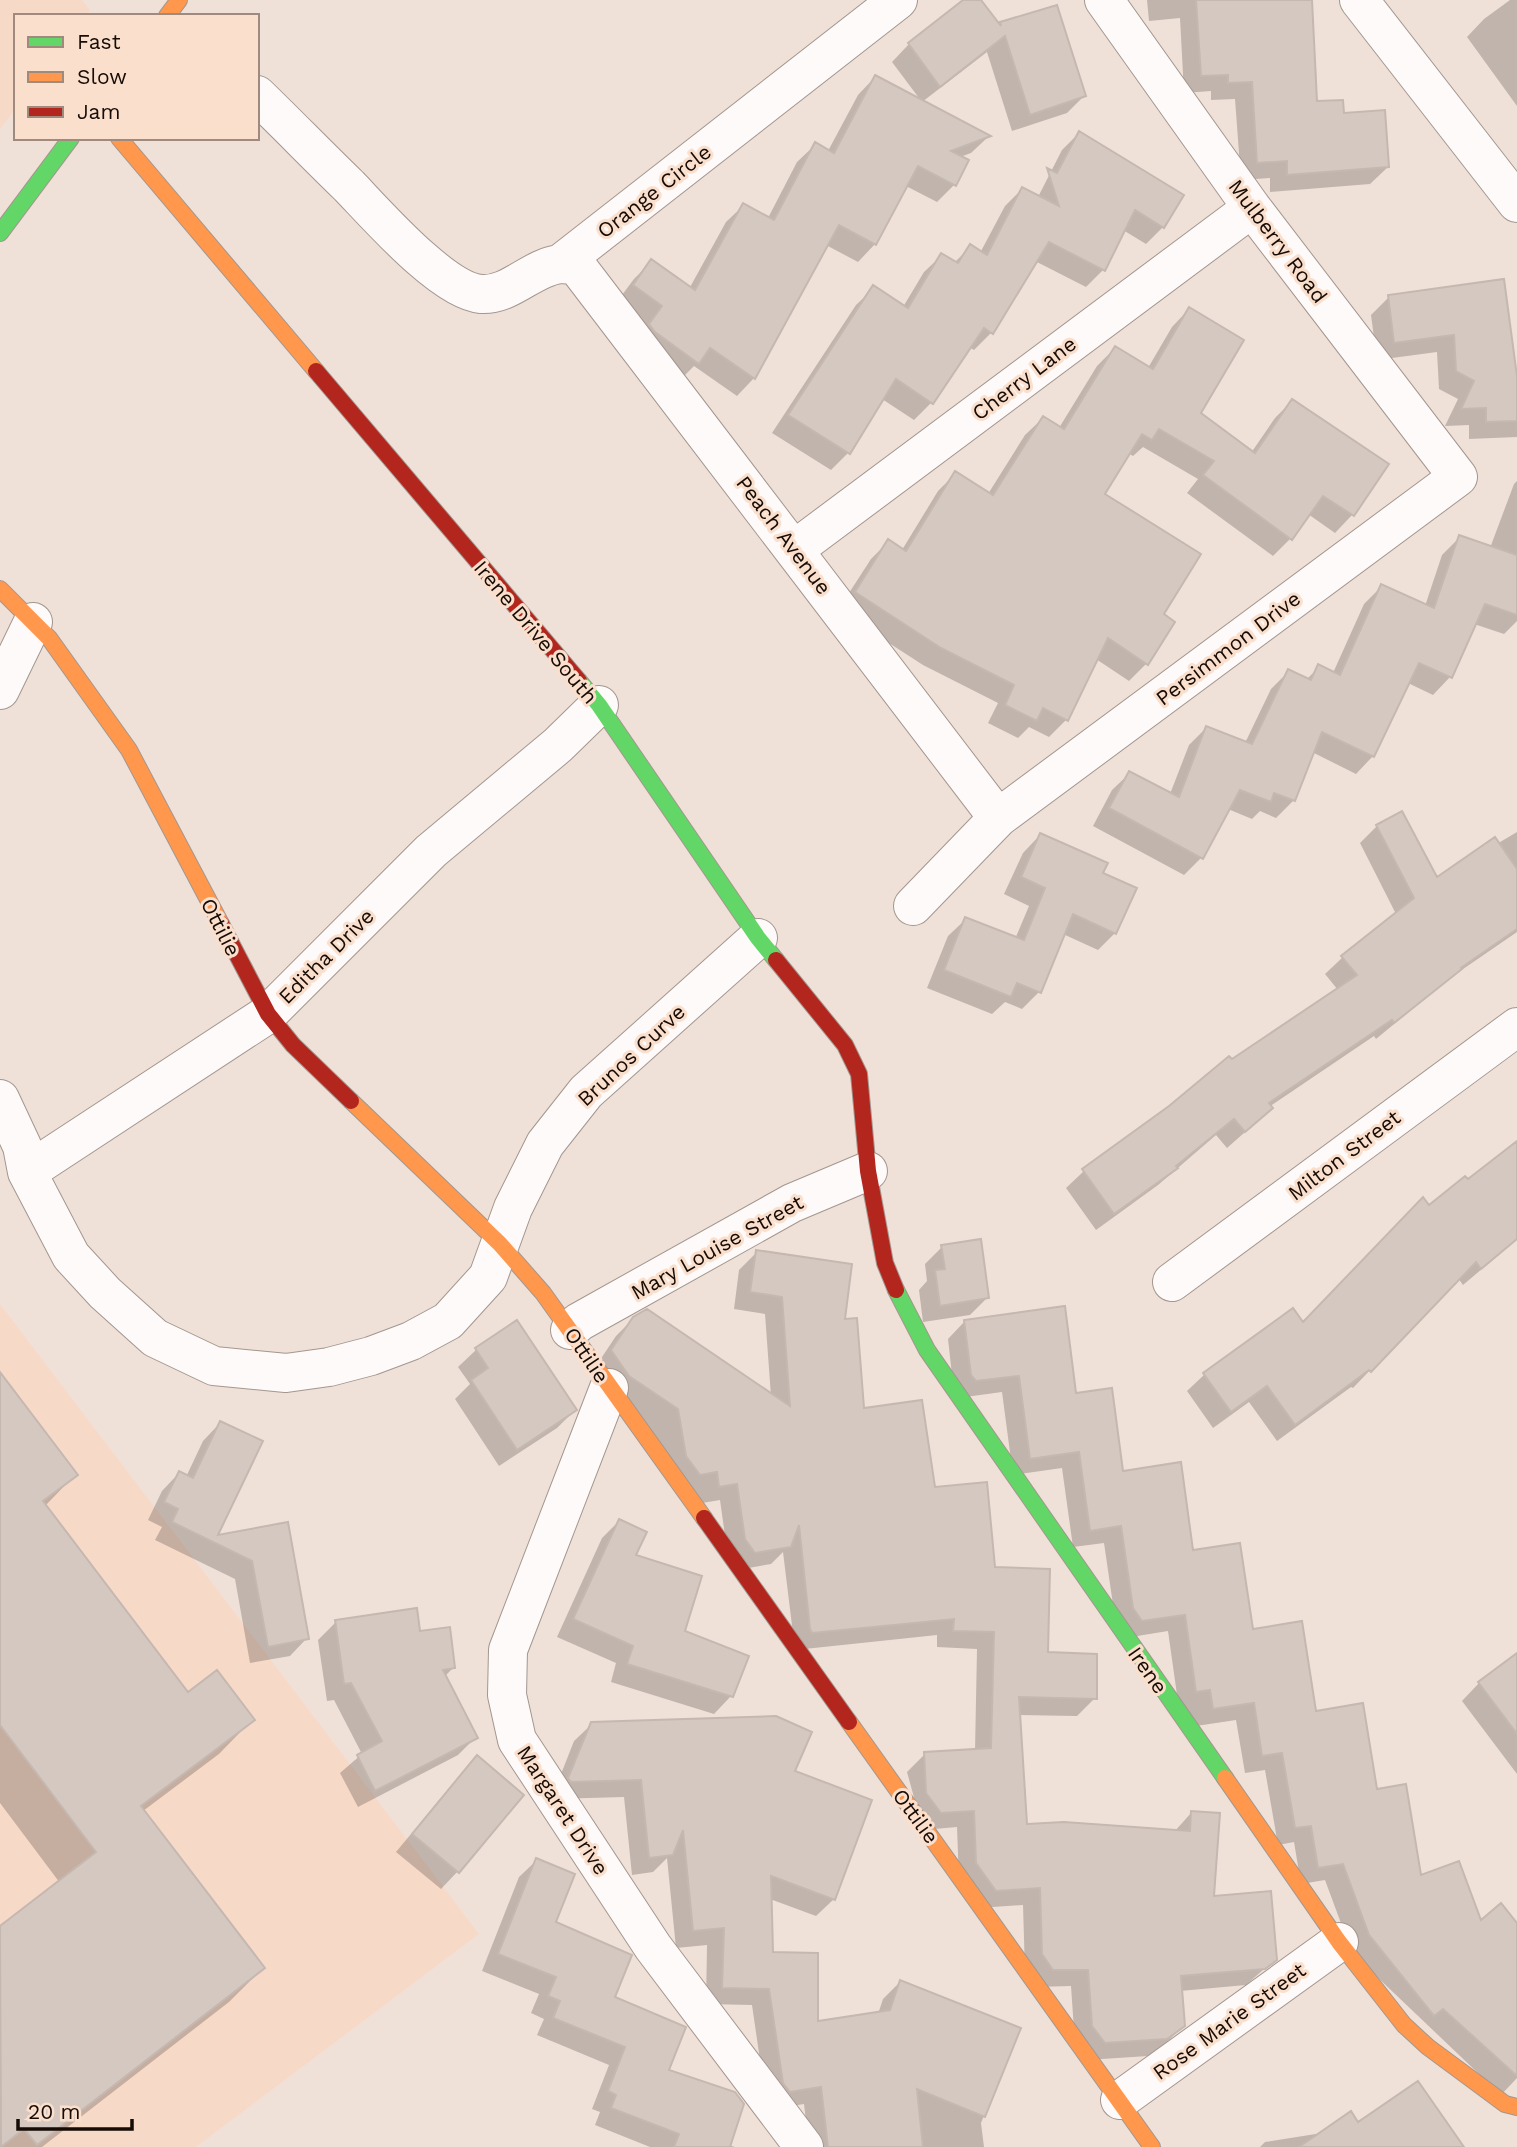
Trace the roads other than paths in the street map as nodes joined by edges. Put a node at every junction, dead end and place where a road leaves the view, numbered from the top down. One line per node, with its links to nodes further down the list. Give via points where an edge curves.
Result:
1 (898, 0): 10 (street, Orange Circle)
2 (1104, 0): 8 (street, Mulberry Road)
3 (1359, 0): 7 (street)
4 (259, 97): 10 (street, Orange Circle, via 419,257 461,288 480,294 499,291 547,265)
5 (70, 140): 9 (street)
6 (121, 140): 16 (street, Irene Drive South)
7 (1517, 203)
8 (1252, 208): 11 (street, Mulberry Road); 12 (street, Cherry Lane)
9 (0, 233)
10 (560, 264): 12 (street, Peach Avenue, via 576,265)
11 (1458, 477): 17 (street, Persimmon Drive)
12 (795, 549): 17 (street, Peach Avenue)
13 (0, 589): 14 (street, Ottilie)
14 (33, 622): 15 (street); 20 (street, Ottilie, via 129,750)
15 (0, 690)
16 (599, 705): 19 (street, Irene Drive South); 20 (street, Editha Drive, via 431,851)
17 (998, 818): 18 (street, Persimmon Drive)
18 (913, 906)
19 (758, 939): 23 (street, Irene Drive South, via 845,1045 859,1074); 25 (street, Brunos Curve, via 586,1092 545,1144)
20 (268, 1014): 24 (street, Editha Drive); 25 (street, Ottilie, via 293,1045)
21 (1517, 1027): 26 (street, Milton Street)
22 (0, 1099): 24 (street, Brunos Curve, via 22,1146)
23 (868, 1171): 27 (street, Mary Louise Street, via 792,1203); 29 (street, Irene, via 885,1263 927,1350)
24 (27, 1172): 25 (street, Brunos Curve, via 71,1256 105,1293 155,1338 214,1366 286,1373 329,1367 411,1341 449,1321 488,1277)
25 (500, 1244): 27 (street, Ottilie)
26 (1172, 1282)
27 (570, 1331): 28 (street, Ottilie)
28 (609, 1388): 30 (street, Ottilie); 32 (street, Margaret Drive, via 508,1650 507,1695 517,1740 653,1947)
29 (1339, 1942): 30 (street, Rose Marie Street); 31 (street, Irene, via 1404,2025 1505,2104)
30 (1120, 2100): 33 (street, Ottilie)
31 (1517, 2107)
32 (804, 2147)
33 (1152, 2147)

